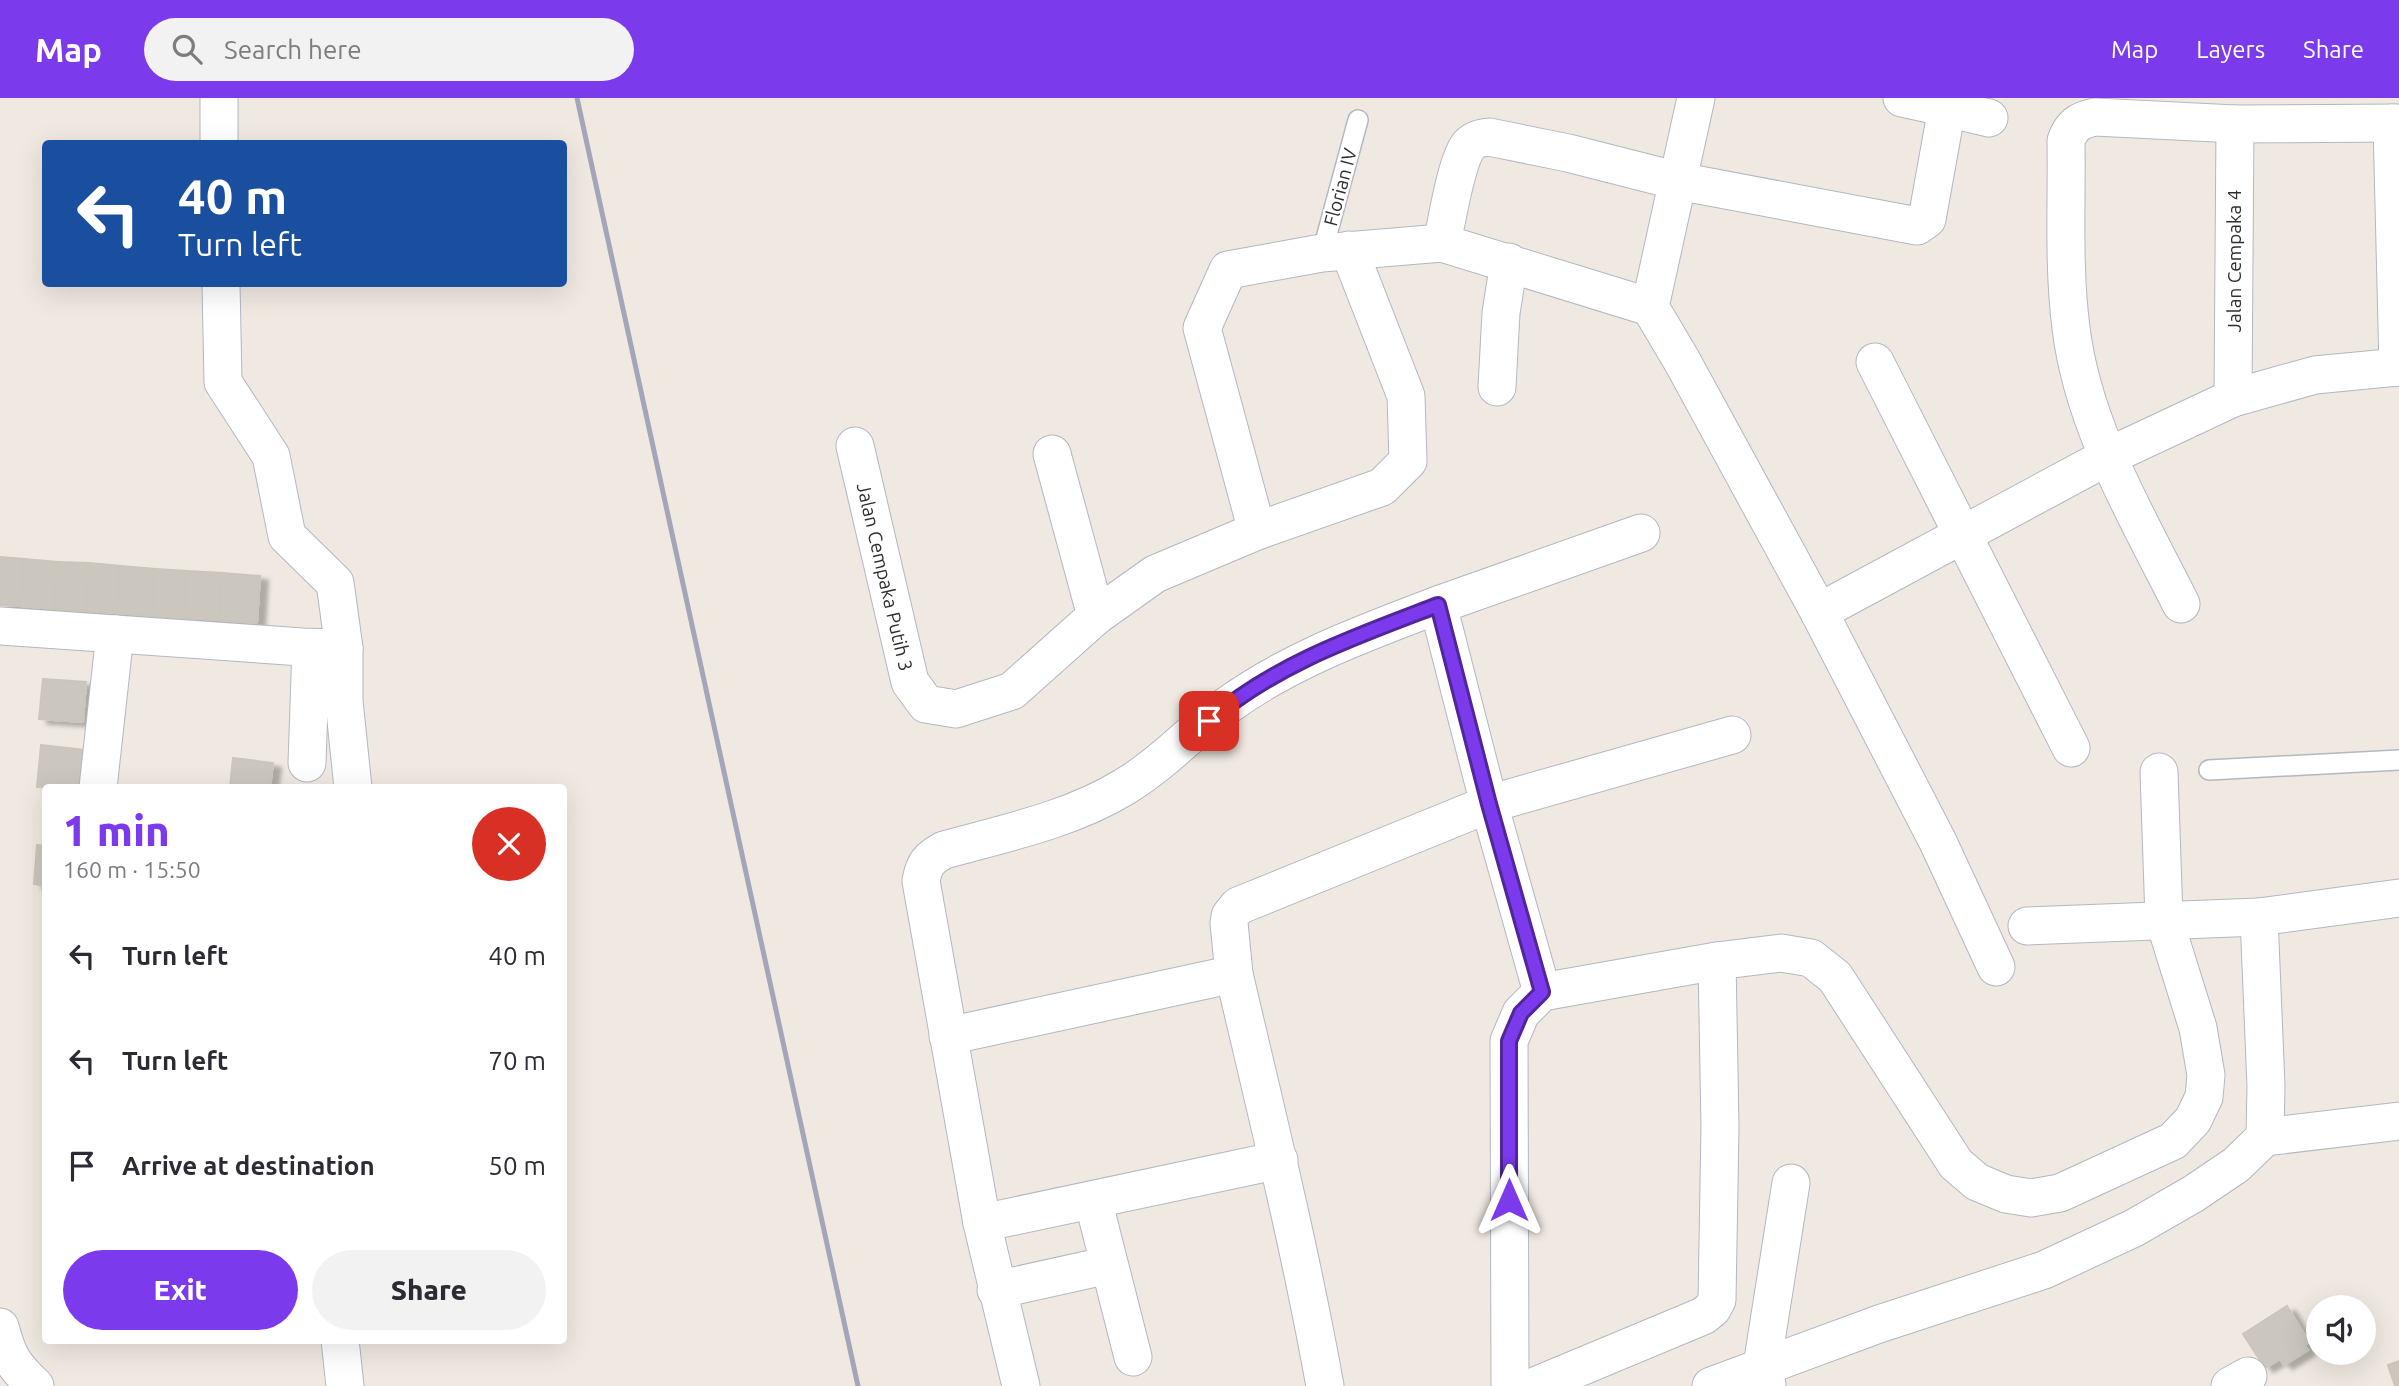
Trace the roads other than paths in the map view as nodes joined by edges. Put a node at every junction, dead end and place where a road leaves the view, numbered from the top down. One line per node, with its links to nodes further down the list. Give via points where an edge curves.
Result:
1 (219, 98): 9 (street)
2 (1696, 98): 10 (street)
3 (1902, 98): 4 (street)
4 (1947, 108): 5 (street); 10 (street, via 1927,219 1917,226)
5 (1989, 118)
6 (1358, 120): 12 (lane, Florian IV)
7 (2396, 123): 8 (street); 17 (street)
8 (2235, 124): 19 (street, Jalan Cempaka 4); 22 (street, via 2095,117 2069,131 2071,328 2080,374)
9 (219, 140)
10 (1678, 181): 11 (street, via 1568,153 1479,138 1462,161); 15 (street)
11 (1442, 243): 12 (street); 13 (street)
12 (1336, 251): 23 (street, via 1228,270 1202,328); 23 (street, via 1406,396 1408,461 1382,487)
13 (1509, 262): 15 (street); 18 (street)
14 (221, 287): 32 (street, via 223,382 271,456 287,537 335,583)
15 (1650, 307): 28 (street)
16 (1875, 362): 25 (street)
17 (2398, 367): 19 (street, via 2315,375)
18 (1497, 387)
19 (2233, 398): 22 (street)
20 (855, 446): 29 (street, Jalan Cempaka Putih 3, via 910,682 926,704 956,709 1012,691)
21 (1052, 454): 29 (street)
22 (2107, 457): 25 (street); 26 (street)
23 (1257, 531): 29 (street, via 1155,574)
24 (1641, 533): 27 (street)
25 (1962, 535): 28 (street); 34 (street)
26 (2181, 604)
27 (1438, 605): 41 (street); 50 (street, via 1314,654 1265,680 1225,707 1161,763 1112,794 1077,811 932,856 923,866 921,881)
28 (1819, 612): 47 (street, via 1938,842)
29 (1096, 616)
30 (0, 626): 31 (street)
31 (115, 634): 32 (street); 39 (street)
32 (328, 648): 36 (street); 40 (street, via 344,701)
33 (1732, 735): 41 (street)
34 (2071, 748)
35 (2399, 760): 37 (lane)
36 (307, 763)
37 (2208, 770)
38 (2159, 772): 44 (street)
39 (98, 784)
40 (353, 784)
41 (1489, 804): 48 (street, via 1238,906 1229,923); 49 (street)
42 (2399, 898): 43 (street)
43 (2232, 917): 44 (street); 52 (street, via 2266,1086)
44 (2164, 919): 45 (street); 46 (street, via 2198,1028 2206,1075 2204,1097 2193,1120 2173,1141 2060,1193 2031,1198 1977,1182 1956,1164 1835,977 1811,958 1781,953)
45 (2027, 926)
46 (1717, 961): 49 (street); 68 (street, via 1717,1300 1703,1316)
47 (1996, 967)
48 (1234, 974): 50 (street); 53 (street)
49 (1542, 992): 67 (street, via 1521,1013 1509,1041)
50 (947, 1036): 56 (street)
51 (2399, 1121): 52 (street)
52 (2265, 1137): 62 (street, via 2236,1165 2134,1228 2045,1270 1879,1324)
53 (1279, 1160): 55 (street); 66 (street)
54 (1791, 1183): 62 (street)
55 (1093, 1200): 56 (street); 57 (street)
56 (982, 1223): 58 (street)
57 (1109, 1265): 58 (street); 61 (street)
58 (996, 1290): 65 (street)
59 (0, 1327): 63 (street, via 8,1356)
60 (340, 1344): 64 (street)
61 (1133, 1357)
62 (1765, 1376): 69 (street)
63 (35, 1386)
64 (345, 1386)
65 (1021, 1386)
66 (1325, 1386)
67 (1510, 1386)
68 (1535, 1386)
69 (1711, 1386)

